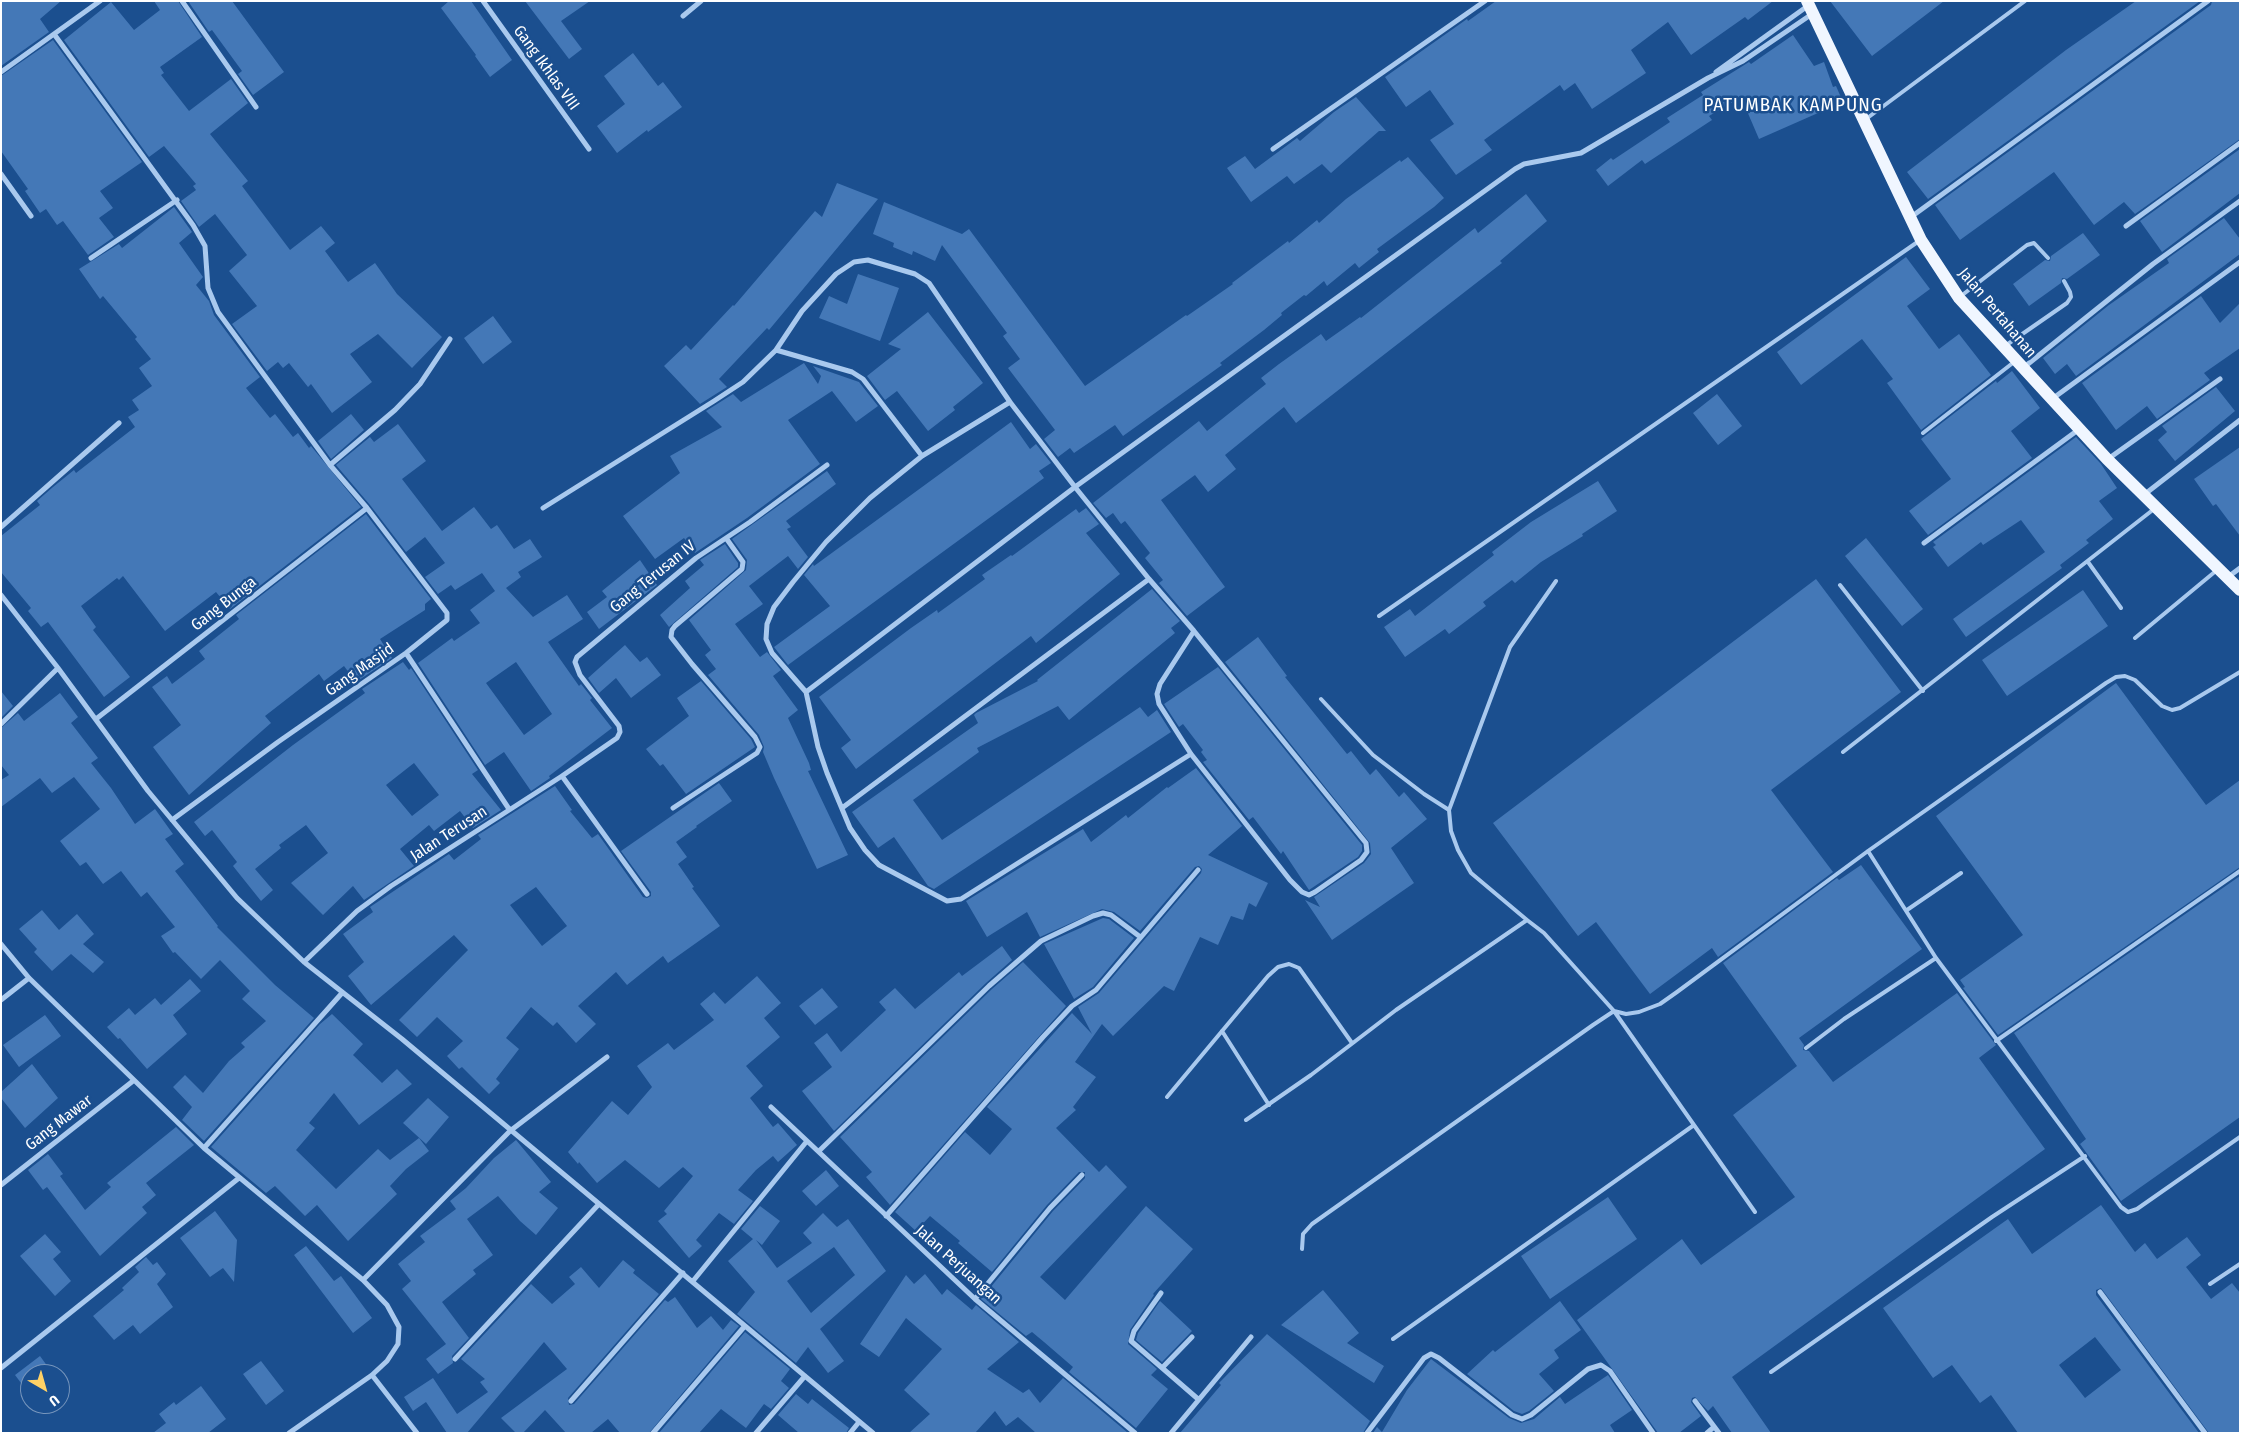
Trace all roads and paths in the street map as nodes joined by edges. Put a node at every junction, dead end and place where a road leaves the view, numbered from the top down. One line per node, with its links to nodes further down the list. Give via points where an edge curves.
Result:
1 (100, 1): 10 (street)
2 (182, 1): 13 (street)
3 (483, 1): 16 (street, Gang Ikhlas VIII)
4 (700, 1): 9 (street)
5 (1486, 1): 17 (street)
6 (2025, 1): 14 (lane)
7 (2208, 1): 22 (street)
8 (1810, 7): 12 (street); 12 (street, via 1743,61); 14 (main road, Jalan Pertahanan)
9 (683, 16)
10 (54, 34): 11 (street); 19 (street, Gang Masjid)
11 (1, 72)
12 (1708, 78): 45 (street, via 1581,153 1524,164 1515,169)
13 (256, 107)
14 (1864, 120): 22 (main road, Jalan Pertahanan)
15 (2240, 143): 23 (street)
16 (589, 149)
17 (1273, 149)
18 (1, 174): 21 (street)
19 (178, 200): 25 (street); 43 (street, Gang Masjid, via 204,246 208,288 218,312)
20 (2240, 201): 33 (street)
21 (31, 216)
22 (1911, 218): 24 (main road, Jalan Pertahanan)
23 (2126, 226)
24 (1921, 240): 29 (main road, Jalan Pertahanan); 62 (lane)
25 (91, 258)
26 (2048, 258): 29 (lane, via 2034,243 2027,245)
27 (2240, 262): 35 (street)
28 (2064, 281): 31 (lane, via 2071,297 2067,303)
29 (1959, 298): 31 (main road, Jalan Pertahanan)
30 (450, 340): 43 (street, via 420,384 395,410)
31 (2004, 347): 33 (main road, Jalan Pertahanan)
32 (776, 350): 36 (street, via 802,311 836,274 854,262 868,260 915,274 929,283); 41 (street, via 852,372 863,379); 49 (street, via 743,382 714,402)
33 (2020, 365): 35 (main road, Jalan Pertahanan); 40 (lane)
34 (2220, 378): 42 (street)
35 (2052, 399): 39 (main road, Jalan Pertahanan)
36 (1010, 402): 41 (street); 45 (street)
37 (2240, 420): 46 (street)
38 (119, 423): 50 (street)
39 (2080, 428): 42 (main road, Jalan Pertahanan); 52 (street)
40 (1923, 433)
41 (922, 456): 69 (street, via 870,498 826,542 774,607 767,624 766,638 772,653)
42 (2107, 459): 46 (main road, Jalan Pertahanan)
43 (330, 465): 48 (street, Gang Masjid)
44 (827, 465): 51 (street, Gang Terusan IV)
45 (1075, 488): 56 (street); 69 (street)
46 (2144, 494): 47 (main road, Jalan Pertahanan)
47 (2157, 506): 53 (lane); 55 (main road, Jalan Pertahanan)
48 (367, 508): 65 (street, Gang Masjid, via 447,613 445,622); 71 (street, Gang Bunga)
49 (543, 508)
50 (1, 527)
51 (726, 538): 73 (street, Gang Terusan IV, via 696,558 577,657 576,667 580,675 620,726); 77 (street, via 744,562 742,569 670,633 760,747 757,753)
52 (1924, 542)
53 (2088, 562): 61 (lane); 68 (lane)
54 (2240, 568): 55 (street)
55 (2223, 573): 59 (main road, Jalan Pertahanan); 64 (lane)
56 (1149, 579): 63 (street); 78 (street)
57 (1556, 581): 80 (lane, via 1510,647)
58 (1840, 585): 68 (lane)
59 (2240, 590)
60 (1, 595): 66 (street)
61 (2121, 608)
62 (1379, 616)
63 (1194, 631): 75 (street, via 1156,694); 75 (street, via 1352,823 1366,843 1367,852 1361,860 1315,892 1302,892)
64 (2135, 638)
65 (406, 653): 79 (street); 81 (street, Gang Masjid)
66 (58, 668): 71 (street); 72 (street)
67 (2240, 672): 82 (lane, via 2172,710 2162,706 2134,680 2116,677)
68 (1923, 690): 74 (lane)
69 (806, 692): 78 (street, via 818,746)
70 (1320, 699): 80 (lane, via 1373,755)
71 (96, 719): 81 (street)
72 (1, 724)
73 (617, 738): 76 (street, Jalan Terusan)
74 (1842, 752)
75 (1190, 754): 78 (street, via 953,902 941,899 879,865 850,828)
76 (562, 776): 79 (street, Jalan Terusan); 86 (street)
77 (673, 808)
78 (842, 808)
79 (509, 809): 92 (street, Jalan Terusan, via 357,911)
80 (1449, 810): 88 (lane, via 1451,831 1471,873)
81 (172, 820): 92 (street, via 237,898)
82 (1868, 851): 87 (lane); 96 (lane, via 1660,1004 1632,1013)
83 (1198, 870): 89 (street)
84 (2240, 871): 98 (lane)
85 (1960, 873): 87 (lane)
86 (647, 894)
87 (1906, 910): 91 (lane)
88 (1527, 920): 96 (lane, via 1544,933); 99 (lane)
89 (1139, 936): 112 (street, via 1110,914 1103,913 1041,941 989,986); 119 (street, via 1096,990 1072,1006)
90 (1, 944): 93 (street)
91 (1936, 958): 98 (lane); 100 (lane, via 1844,1018)
92 (304, 962): 94 (street)
93 (29, 978): 95 (street); 102 (street)
94 (342, 993): 108 (street); 111 (street)
95 (1, 1000)
96 (1614, 1012): 107 (lane); 120 (lane, via 1312,1224 1303,1234)
97 (1222, 1031): 99 (lane, via 1268,976 1278,967 1288,964 1299,968); 103 (lane); 104 (lane)
98 (1996, 1041): 113 (lane)
99 (1352, 1043): 104 (lane)
100 (1806, 1048)
101 (607, 1057): 108 (street)
102 (133, 1081): 111 (street); 116 (street, Gang Mawar)
103 (1167, 1097)
104 (1269, 1104): 106 (lane)
105 (772, 1107): 110 (street, Jalan Perjuangan)
106 (1246, 1120)
107 (1694, 1125): 118 (lane); 132 (lane)
108 (510, 1131): 117 (street); 123 (street)
109 (2240, 1137): 113 (lane, via 2137,1209 2128,1212 2121,1207)
110 (807, 1142): 112 (street, Jalan Perjuangan); 124 (street)
111 (204, 1148): 115 (street)
112 (818, 1151): 119 (street, Jalan Perjuangan)
113 (2085, 1156): 136 (lane)
114 (1082, 1175): 128 (street, via 1050,1208)
115 (239, 1178): 123 (street); 134 (street)
116 (1, 1185)
117 (599, 1204): 122 (street); 133 (street)
118 (1755, 1212)
119 (886, 1216): 128 (street, Jalan Perjuangan)
120 (1302, 1249)
121 (2240, 1264): 125 (lane)
122 (683, 1273): 124 (street); 141 (street)
123 (362, 1280): 137 (street, via 387,1305 398,1327 398,1344)
124 (693, 1281): 129 (street)
125 (2210, 1284)
126 (2100, 1292): 156 (street)
127 (1161, 1293): 135 (street, via 1131,1338)
128 (975, 1299): 150 (street, Jalan Perjuangan)
129 (744, 1327): 138 (street); 146 (street)
130 (1192, 1337): 135 (street)
131 (1251, 1337): 139 (street)
132 (1393, 1338)
133 (455, 1359)
134 (1, 1368)
135 (1162, 1368): 139 (street)
136 (1771, 1372)
137 (372, 1375): 144 (street); 145 (street)
138 (805, 1376): 142 (street); 147 (street)
139 (1198, 1399): 151 (street)
140 (1695, 1401): 143 (street)
141 (571, 1402)
142 (859, 1422): 148 (street); 149 (street)
143 (1714, 1426): 154 (street); 155 (street)
144 (289, 1433)
145 (417, 1433)
146 (652, 1433)
147 (756, 1433)
148 (850, 1433)
149 (873, 1433)
150 (1135, 1433)
151 (1171, 1433)
152 (1367, 1433): 153 (street, via 1424,1358 1431,1354 1512,1415 1522,1419 1588,1369 1601,1365 1610,1371)
153 (1653, 1433)
154 (1707, 1433)
155 (1719, 1433)
156 (2205, 1433)

